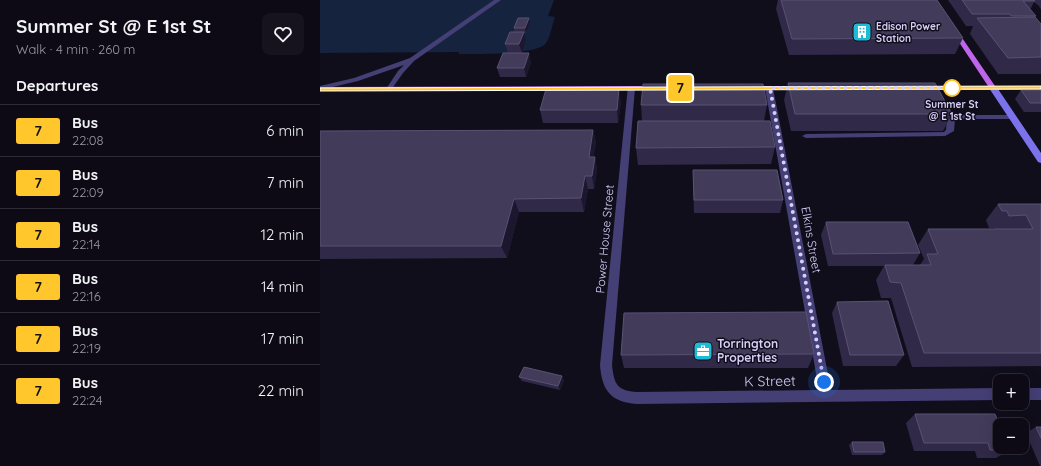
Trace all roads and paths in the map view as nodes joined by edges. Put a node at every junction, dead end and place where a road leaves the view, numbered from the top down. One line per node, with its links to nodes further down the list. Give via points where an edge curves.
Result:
1 (498, 0): 3 (lane)
2 (951, 25): 11 (main road)
3 (415, 58): 13 (lane, via 356,80); 14 (lane, via 400,72)
4 (632, 88): 5 (main road); 14 (main road); 21 (street, Power House Street, via 606,365)
5 (662, 88)
6 (746, 88): 7 (main road)
7 (770, 88): 8 (main road); 25 (street, Elkins Street)
8 (808, 88)
9 (916, 88): 10 (main road)
10 (932, 88): 11 (main road); 15 (lane)
11 (993, 88): 12 (main road); 18 (main road)
12 (1041, 88)
13 (320, 89): 14 (main road)
14 (389, 89)
15 (938, 97)
16 (944, 107): 17 (lane)
17 (951, 117): 18 (lane); 19 (lane, via 950,131 945,134)
18 (1012, 117): 20 (main road)
19 (806, 136)
20 (1040, 158)
21 (613, 391): 25 (street, K Street, via 636,398)
22 (993, 394): 25 (street, K Street)
23 (1029, 394): 24 (street)
24 (1041, 394)
25 (826, 396)

